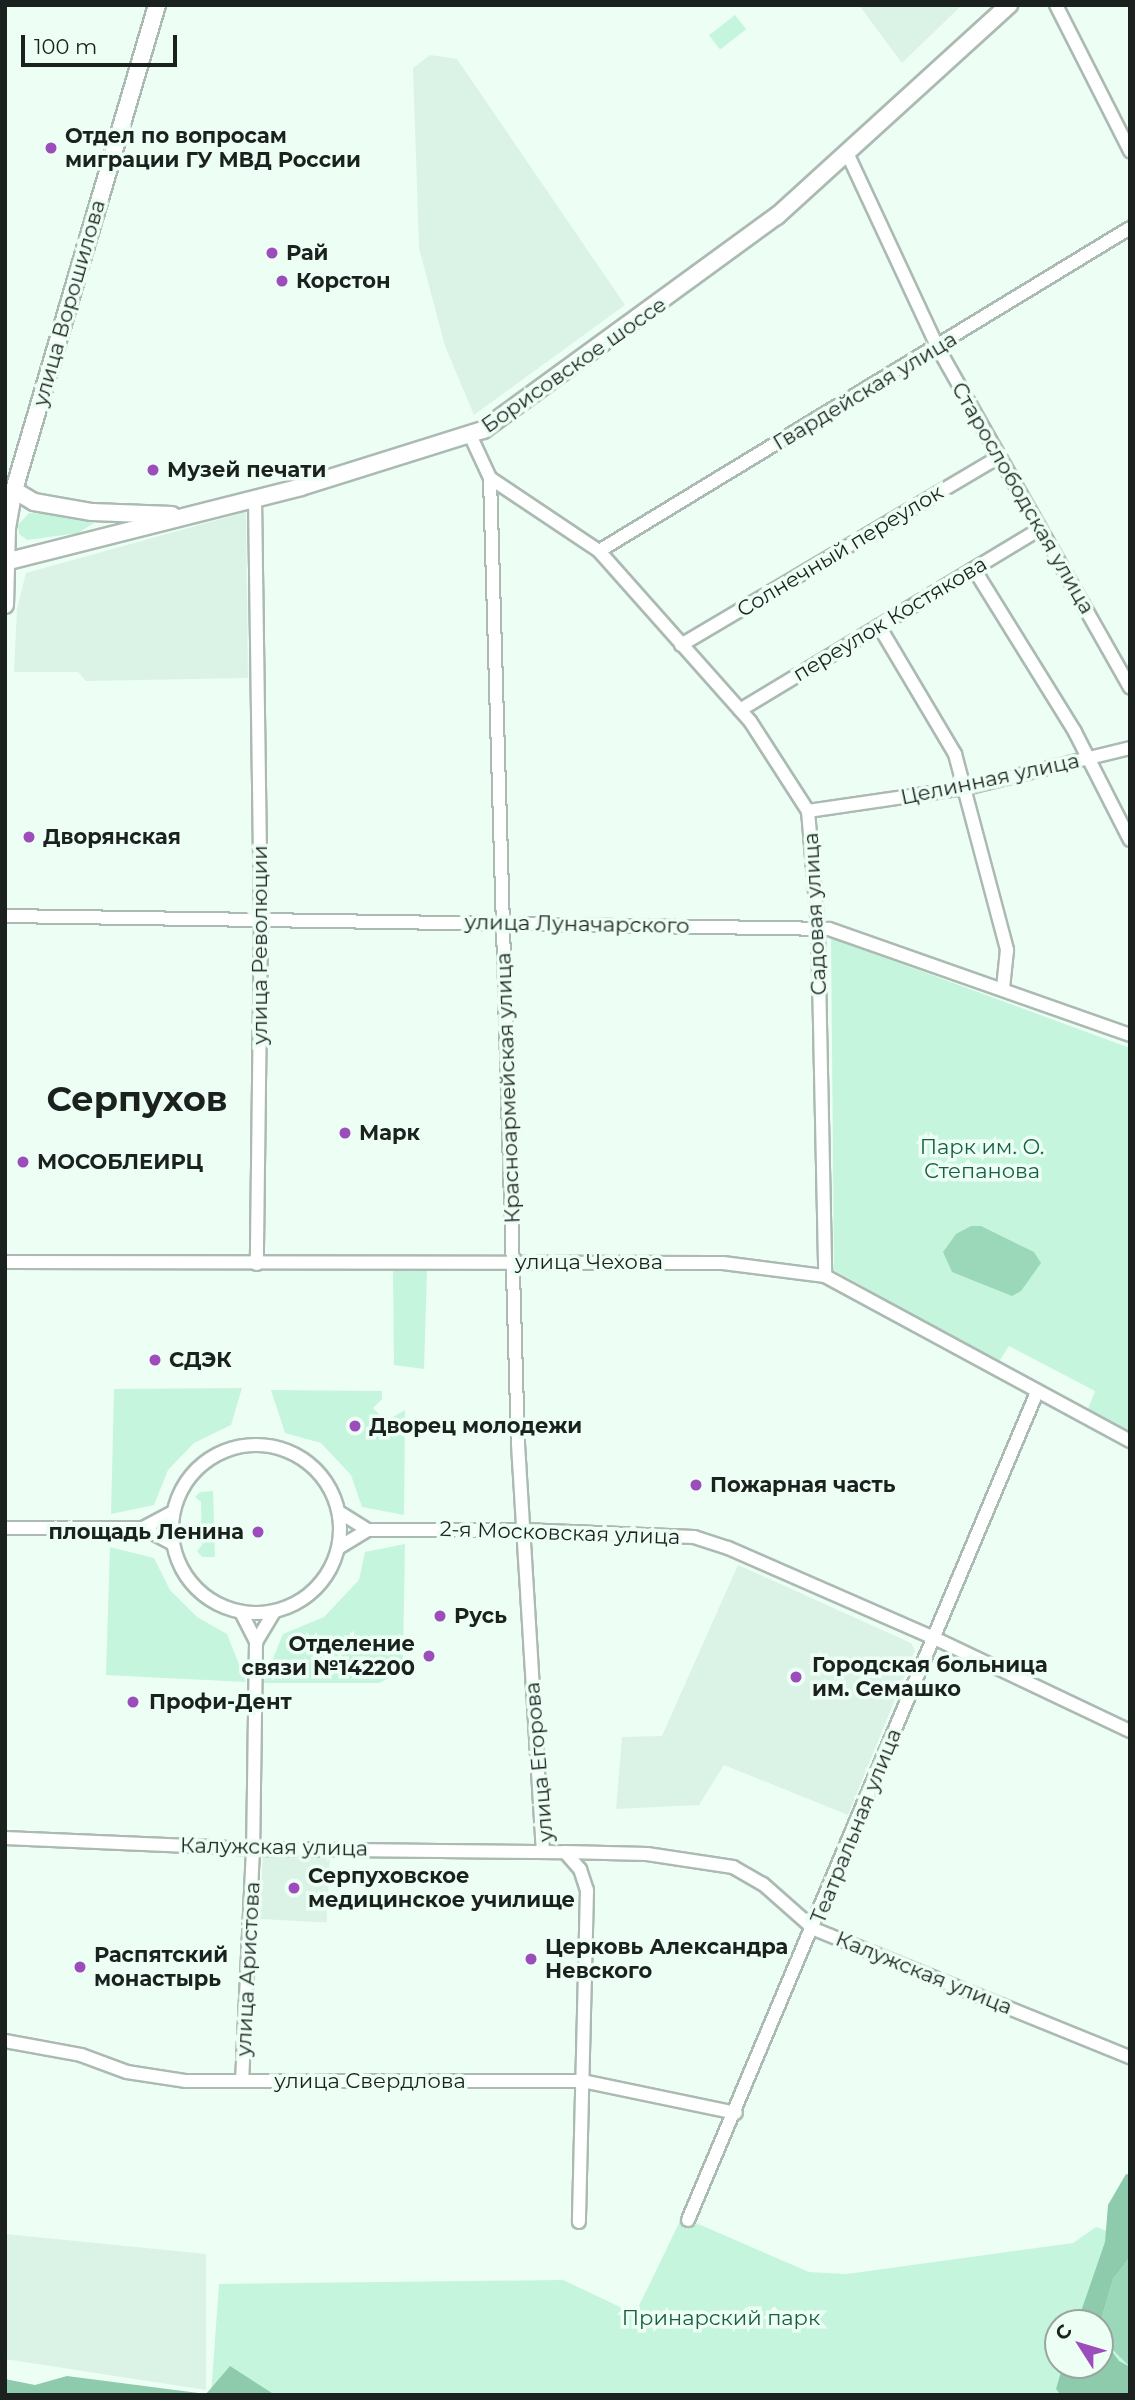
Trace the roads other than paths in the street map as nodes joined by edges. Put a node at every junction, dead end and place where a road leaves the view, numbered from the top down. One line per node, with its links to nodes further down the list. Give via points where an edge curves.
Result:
1 (157, 5): 11 (main road, улица Ворошилова)
2 (1009, 5): 5 (main road, Борисовское шоссе)
3 (1056, 5): 4 (street)
4 (1130, 151)
5 (848, 155): 7 (street, Старослободская улица); 8 (main road, Борисовское шоссе, via 642,317)
6 (1130, 228): 7 (street, Гвардейская улица)
7 (938, 348): 9 (street, Старослободская улица); 17 (street, Гвардейская улица)
8 (471, 437): 10 (street); 12 (main road, Борисовское шоссе)
9 (999, 457): 15 (street, Старослободская улица); 22 (street, Солнечный переулок)
10 (490, 478): 17 (street, Садовая улица); 32 (street, Красноармейская улица)
11 (14, 490): 13 (main road, via 34,502); 18 (main road, улица Ворошилова)
12 (255, 498): 14 (main road, Борисовское шоссе); 31 (street, улица Революции)
13 (92, 512): 14 (main road); 16 (main road, via 99,525)
14 (189, 515): 16 (main road, Борисовское шоссе)
15 (1040, 529): 19 (street, переулок Костякова); 23 (street, Старослободская улица)
16 (93, 542): 18 (main road, Борисовское шоссе)
17 (599, 551): 22 (street, Садовая улица)
18 (6, 562): 20 (main road, улица Ворошилова)
19 (974, 569): 21 (street, переулок Костякова); 26 (street, via 1013,626)
20 (5, 605)
21 (880, 626): 24 (street, переулок Костякова); 27 (street, via 955,754)
22 (681, 645): 24 (street, Садовая улица)
23 (1130, 687)
24 (740, 710): 28 (street, Садовая улица)
25 (1130, 748): 26 (street, Целинная улица)
26 (1086, 759): 27 (street, Целинная улица); 29 (street)
27 (966, 788): 28 (street, Целинная улица); 34 (street, via 1007,950)
28 (808, 811): 33 (street, Садовая улица)
29 (1130, 840)
30 (5, 916): 31 (street, улица Луначарского)
31 (261, 920): 32 (street, улица Луначарского); 38 (street, улица Революции)
32 (501, 922): 33 (street, улица Луначарского); 36 (street, Красноармейская улица)
33 (818, 928): 34 (street, улица Луначарского); 39 (street, Садовая улица)
34 (1003, 989): 35 (street, улица Луначарского)
35 (1130, 1035)
36 (515, 1261): 38 (street, улица Чехова); 39 (street, улица Чехова, via 723,1263); 47 (street, Красноармейская улица)
37 (5, 1262): 38 (street, улица Чехова)
38 (257, 1264)
39 (825, 1276): 40 (street, улица Чехова)
40 (1037, 1392): 41 (street, улица Чехова); 52 (street, Театральная улица)
41 (1130, 1441)
42 (173, 1512): 43 (street, via 188,1479 200,1466 234,1448 259,1445 275,1446 311,1465 324,1479); 45 (street); 48 (street)
43 (339, 1512): 46 (street); 49 (street)
44 (5, 1528): 45 (street)
45 (143, 1528): 48 (street)
46 (368, 1530): 47 (street, 2-я Московская улица); 49 (street)
47 (522, 1530): 52 (street, 2-я Московская улица, via 694,1537); 57 (street, улица Егорова)
48 (171, 1544): 50 (street, via 195,1589 214,1603)
49 (338, 1548): 51 (street, via 329,1571 310,1594)
50 (240, 1612): 51 (street); 53 (street)
51 (274, 1612): 53 (street)
52 (934, 1638): 54 (street, 2-я Московская улица); 59 (street, Театральная улица)
53 (256, 1642): 56 (street, улица Аристова)
54 (1130, 1731)
55 (5, 1838): 56 (street, Калужская улица)
56 (254, 1849): 57 (street, Калужская улица); 62 (street, улица Аристова)
57 (543, 1850): 58 (street, улица Егорова)
58 (565, 1852): 59 (street, Калужская улица, via 647,1854 733,1867 763,1884); 63 (street, улица Егорова, via 580,1869 587,1890)
59 (814, 1929): 61 (street, Калужская улица); 64 (street, Театральная улица)
60 (5, 2040): 62 (street, улица Свердлова, via 81,2055 127,2072 186,2081)
61 (1130, 2057)
62 (242, 2081): 63 (street, улица Свердлова)
63 (583, 2081): 64 (street, улица Свердлова); 66 (street, улица Егорова)
64 (736, 2113): 65 (street, Театральная улица)
65 (688, 2220)
66 (579, 2222)

